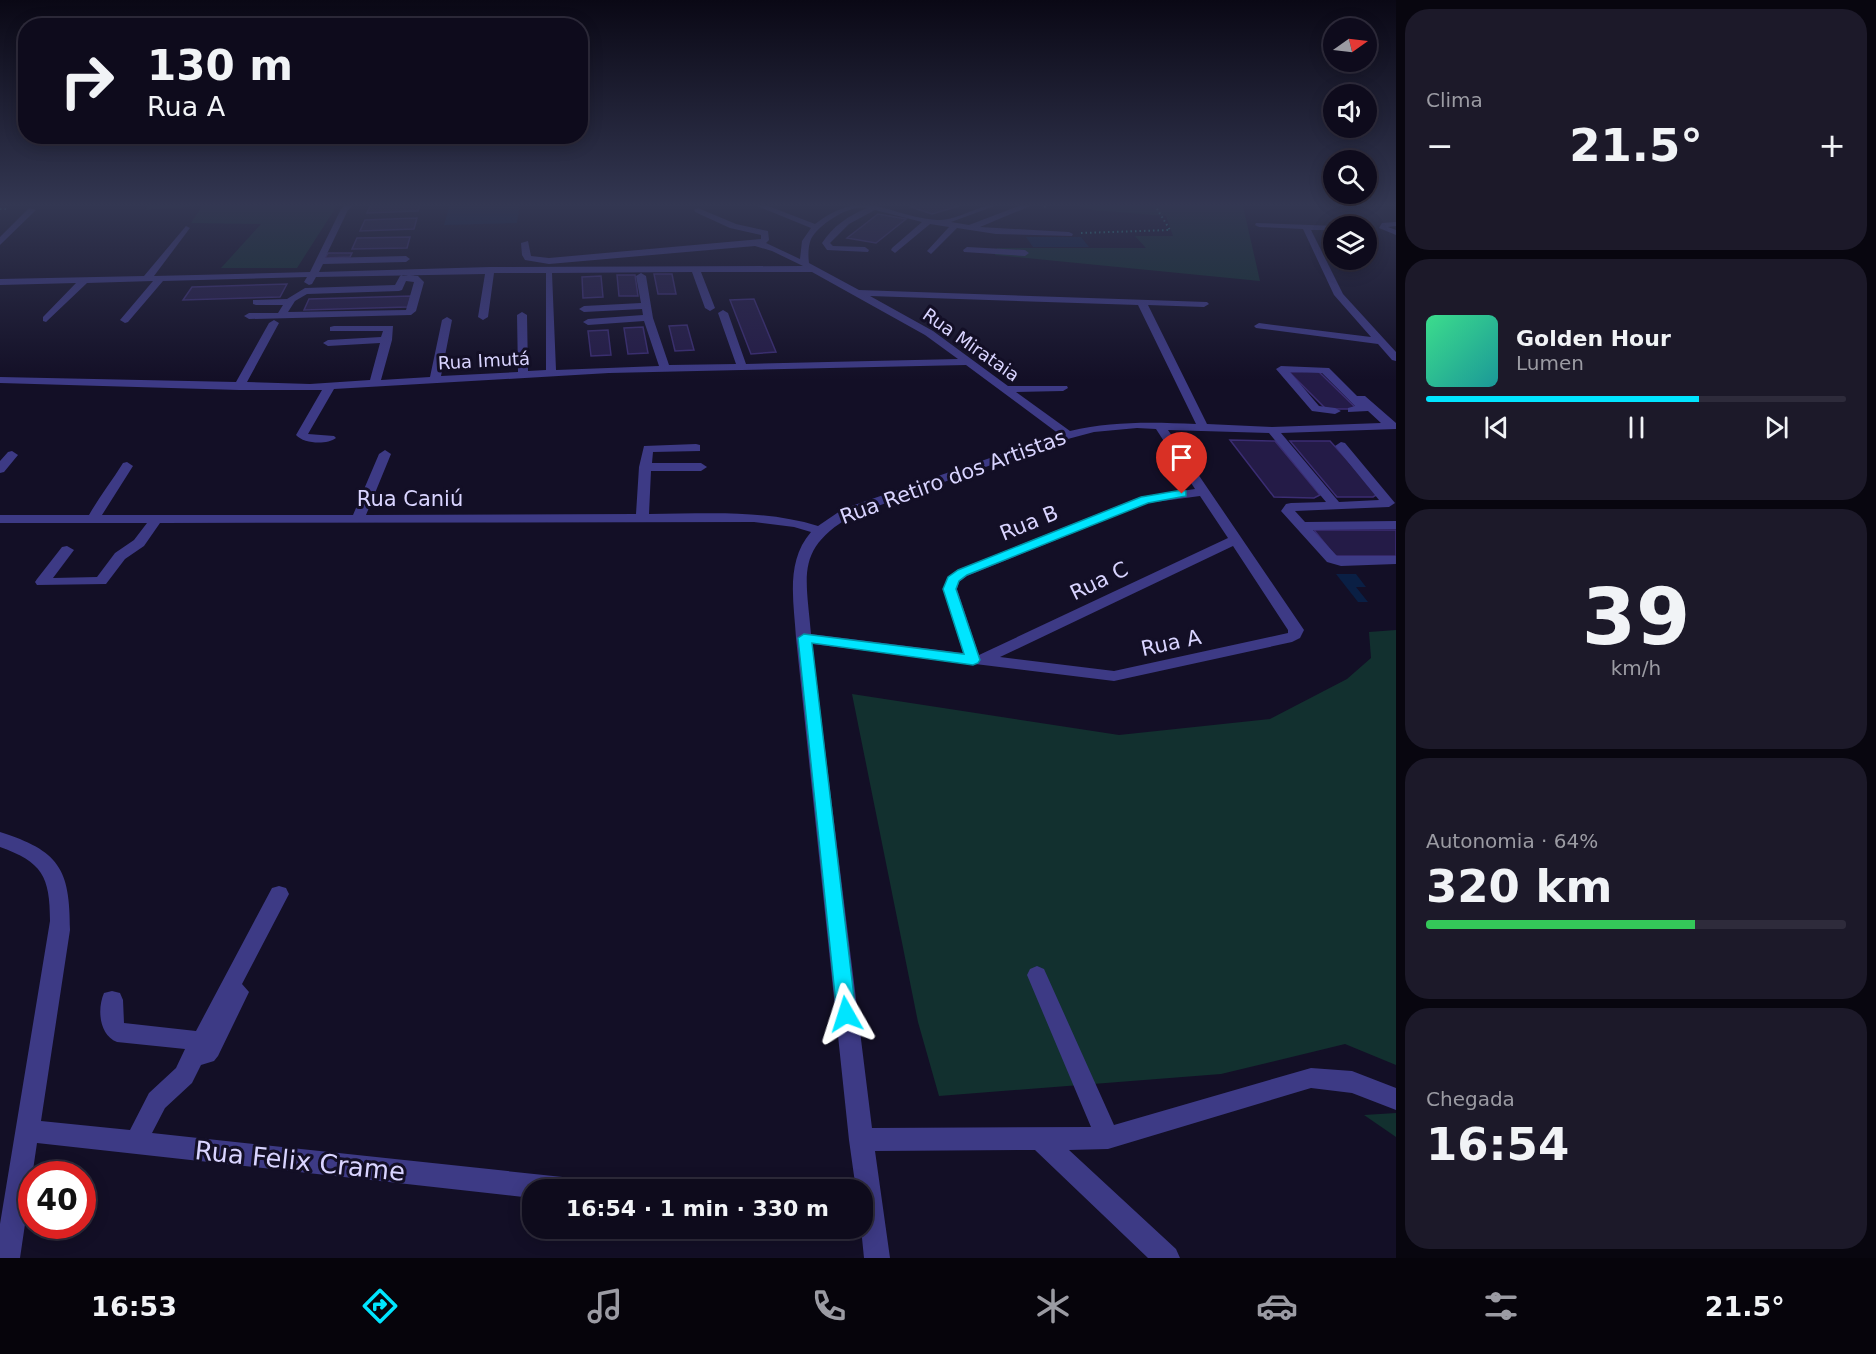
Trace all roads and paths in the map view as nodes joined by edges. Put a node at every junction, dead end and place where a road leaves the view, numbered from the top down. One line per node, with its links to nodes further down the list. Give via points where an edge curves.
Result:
1 (159, 263): 15 (street)
2 (317, 263): 17 (street)
3 (534, 263): 8 (street)
4 (560, 263): 8 (street)
5 (800, 263): 9 (street, Rua Mirataia)
6 (808, 263): 9 (street)
7 (1323, 263): 45 (street, via 1339,295)
8 (537, 265): 10 (street); 11 (street)
9 (809, 266): 11 (street); 24 (street, Rua Mirataia)
10 (490, 270): 13 (street); 35 (street)
11 (696, 270): 30 (street)
12 (549, 275): 51 (street)
13 (335, 276): 17 (street); 18 (street)
14 (641, 276): 29 (street)
15 (148, 277): 16 (street); 19 (street)
16 (161, 277): 17 (street); 39 (street)
17 (311, 277): 21 (street); 23 (street)
18 (403, 278): 23 (street, via 399,288); 38 (street, via 419,282 408,313)
19 (86, 279): 20 (street); 37 (street)
20 (4, 282): 22 (street)
21 (202, 282)
22 (0, 290)
23 (305, 291): 27 (street)
24 (857, 293): 25 (street); 48 (street, Rua Mirataia, via 929,333)
25 (1141, 301): 28 (street); 64 (street)
26 (256, 302): 27 (street)
27 (290, 302): 38 (street)
28 (1204, 304)
29 (646, 306): 31 (street); 36 (street)
30 (710, 308)
31 (584, 309)
32 (723, 313): 49 (street)
33 (522, 315): 52 (street)
34 (249, 316): 38 (street)
35 (483, 316)
36 (648, 318): 41 (street); 50 (street)
37 (46, 319)
38 (278, 319): 57 (street)
39 (125, 320)
40 (447, 320): 54 (street)
41 (588, 322)
42 (1259, 326): 45 (street)
43 (334, 329): 44 (street, via 387,327)
44 (387, 340): 46 (street); 55 (street)
45 (1380, 341): 47 (street)
46 (328, 343)
47 (1396, 358)
48 (969, 362): 49 (street, Rua Imutá); 59 (street, Rua Mirataia)
49 (742, 366): 50 (street, Rua Imutá)
50 (665, 369): 51 (street, Rua Imutá)
51 (551, 374): 52 (street, Rua Imutá)
52 (523, 375): 54 (street, Rua Imutá)
53 (0, 380): 57 (street, Rua Imutá)
54 (435, 380): 55 (street, Rua Imutá)
55 (374, 384): 56 (street, Rua Imutá)
56 (330, 386): 57 (street, Rua Imutá); 68 (street, via 302,435)
57 (239, 387)
58 (1063, 388): 59 (street)
59 (1006, 390): 67 (street, Rua Mirataia)
60 (1350, 394): 61 (street, via 1364,409); 62 (street, via 1322,368 1281,369 1316,409); 65 (street)
61 (1353, 410)
62 (1335, 411)
63 (1159, 425): 64 (street, Rua Retiro dos Artistas); 67 (street, Rua Retiro dos Artistas, via 1116,426); 77 (street, Rua A)
64 (1203, 427): 66 (street, Rua Retiro dos Artistas)
65 (1394, 427): 66 (street, Rua Retiro dos Artistas)
66 (1272, 430): 78 (street)
67 (1066, 434): 86 (street, Rua Retiro dos Artistas, via 848,512)
68 (330, 438)
69 (1341, 446): 78 (street, via 1389,503)
70 (696, 448): 74 (street, via 648,449)
71 (385, 454): 83 (street)
72 (12, 455): 76 (street)
73 (127, 466): 81 (street)
74 (645, 466): 75 (street); 79 (street)
75 (701, 467)
76 (0, 469)
77 (1204, 491): 87 (street, Rua A); 91 (street, Rua B, via 1145,500 962,573 950,589)
78 (1336, 506): 85 (street, via 1291,507 1288,511)
79 (642, 518): 83 (street, Rua Caniú); 86 (street, Rua Caniú, via 754,518)
80 (0, 519): 81 (street, Rua Caniú)
81 (93, 519): 82 (street, Rua Caniú)
82 (156, 519): 83 (street, Rua Caniú); 88 (street, via 139,543 120,556 101,581 42,582)
83 (358, 519)
84 (1396, 525): 85 (street)
85 (1301, 526): 89 (street, via 1332,560)
86 (818, 530): 90 (street, Rua Retiro dos Artistas, via 807,542 801,563)
87 (1236, 539): 91 (street, Rua C); 91 (street, Rua A, via 1296,630 1295,636 1114,676)
88 (67, 550)
89 (1396, 560)
90 (804, 638): 91 (street, Rua A); 101 (street, Rua Retiro dos Artistas)
91 (977, 660)
92 (0, 839): 99 (street, via 39,856 53,874 60,899 60,930)
93 (279, 894): 97 (street)
94 (1037, 975): 100 (street)
95 (238, 992): 97 (street, via 210,1049 206,1054)
96 (112, 999): 97 (street, via 113,1028 117,1032)
97 (197, 1048): 103 (street, via 182,1079 158,1098)
98 (1396, 1099): 100 (street, via 1352,1082 1311,1078)
99 (29, 1131): 103 (street, Rua Felix Crame); 107 (street)
100 (1108, 1138): 102 (street)
101 (861, 1140): 102 (street); 104 (street, Rua Retiro dos Artistas)
102 (1041, 1140): 109 (street)
103 (136, 1143): 105 (street, Rua Felix Crame)
104 (864, 1179)
105 (522, 1185)
106 (872, 1239): 108 (street, Rua Retiro dos Artistas)
107 (7, 1258)
108 (877, 1258)
109 (1167, 1258)

